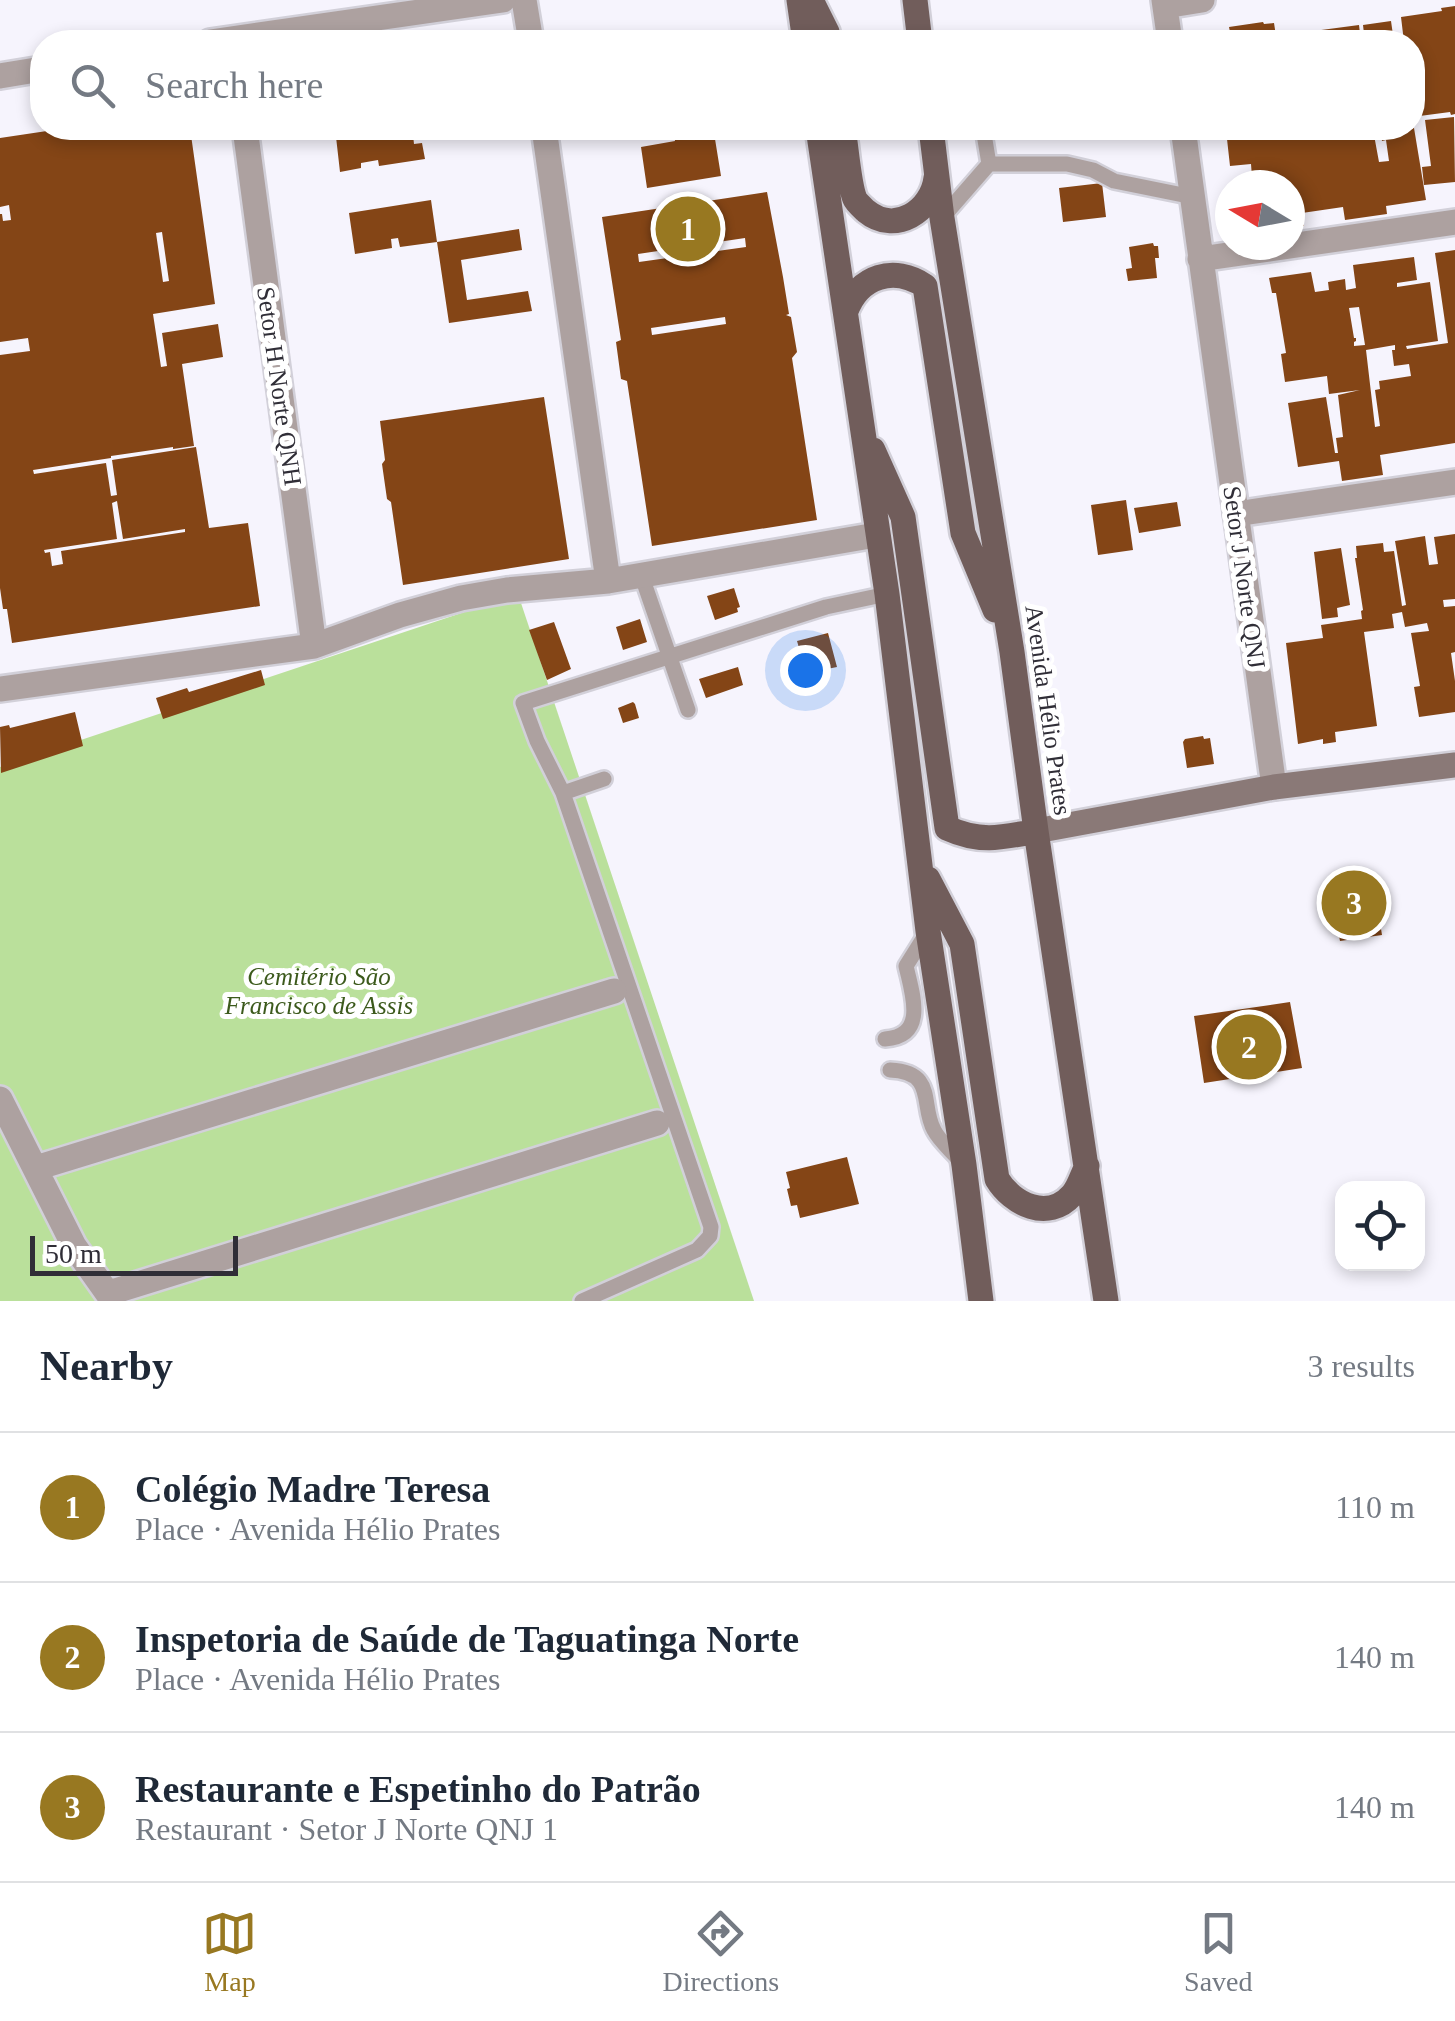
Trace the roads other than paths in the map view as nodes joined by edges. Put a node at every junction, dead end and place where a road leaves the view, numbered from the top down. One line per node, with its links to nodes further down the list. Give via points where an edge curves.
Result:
1 (503, 0): 7 (street)
2 (524, 0): 8 (street)
3 (799, 0): 9 (main road)
4 (812, 0): 10 (main road)
5 (1202, 0): 6 (street)
6 (1164, 3): 11 (street)
7 (300, 30)
8 (529, 30)
9 (803, 30)
10 (826, 30)
11 (1168, 30)
12 (30, 71): 13 (street)
13 (0, 76)
14 (247, 140): 35 (street, Setor H Norte QNH)
15 (546, 140): 33 (street)
16 (820, 140): 27 (main road)
17 (845, 140): 22 (main road, via 855,199 872,216 897,220 918,212 932,195)
18 (932, 140): 22 (main road, Avenida Hélio Prates)
19 (985, 140): 21 (lane)
20 (1185, 140): 23 (street, Setor J Norte QNJ)
21 (988, 164): 23 (lane, via 1068,164 1114,182); 24 (lane)
22 (936, 172): 24 (main road, Avenida Hélio Prates)
23 (1193, 197): 26 (street, Setor J Norte QNJ)
24 (942, 218): 36 (main road, Avenida Hélio Prates)
25 (1455, 222): 26 (street)
26 (1200, 259): 30 (street, Setor J Norte QNJ)
27 (846, 311): 28 (main road); 36 (main road, via 871,279 906,276 926,286 963,533)
28 (862, 428): 31 (main road); 44 (main road, via 903,517 946,828 989,840)
29 (1455, 482): 30 (street)
30 (1236, 514): 42 (street, Setor J Norte QNJ)
31 (876, 535): 32 (street); 34 (main road)
32 (640, 574): 33 (street); 37 (lane)
33 (608, 581): 35 (street, via 460,598)
34 (887, 594): 37 (lane); 45 (main road)
35 (314, 646): 38 (street)
36 (1012, 652): 44 (main road, Avenida Hélio Prates)
37 (668, 656): 39 (lane); 43 (lane, via 523,703)
38 (0, 689)
39 (688, 710)
40 (1455, 765): 42 (main road)
41 (604, 779): 43 (lane)
42 (1274, 788): 44 (main road)
43 (563, 793): 56 (lane, via 711,1227 697,1250)
44 (1036, 832): 53 (main road, Avenida Hélio Prates)
45 (919, 861): 46 (main road); 53 (main road, via 962,944 997,1179 1013,1199 1050,1207 1073,1194)
46 (928, 931): 48 (lane, via 906,966 912,1024); 52 (main road)
47 (614, 991): 54 (street)
48 (886, 1039)
49 (890, 1070): 52 (lane, via 920,1083 932,1129)
50 (0, 1100): 54 (street)
51 (657, 1123): 55 (street)
52 (964, 1165): 57 (main road)
53 (1087, 1166): 58 (main road, Avenida Hélio Prates)
54 (36, 1168): 55 (street, via 74,1246)
55 (111, 1297)
56 (582, 1301)
57 (981, 1301)
58 (1106, 1301)

